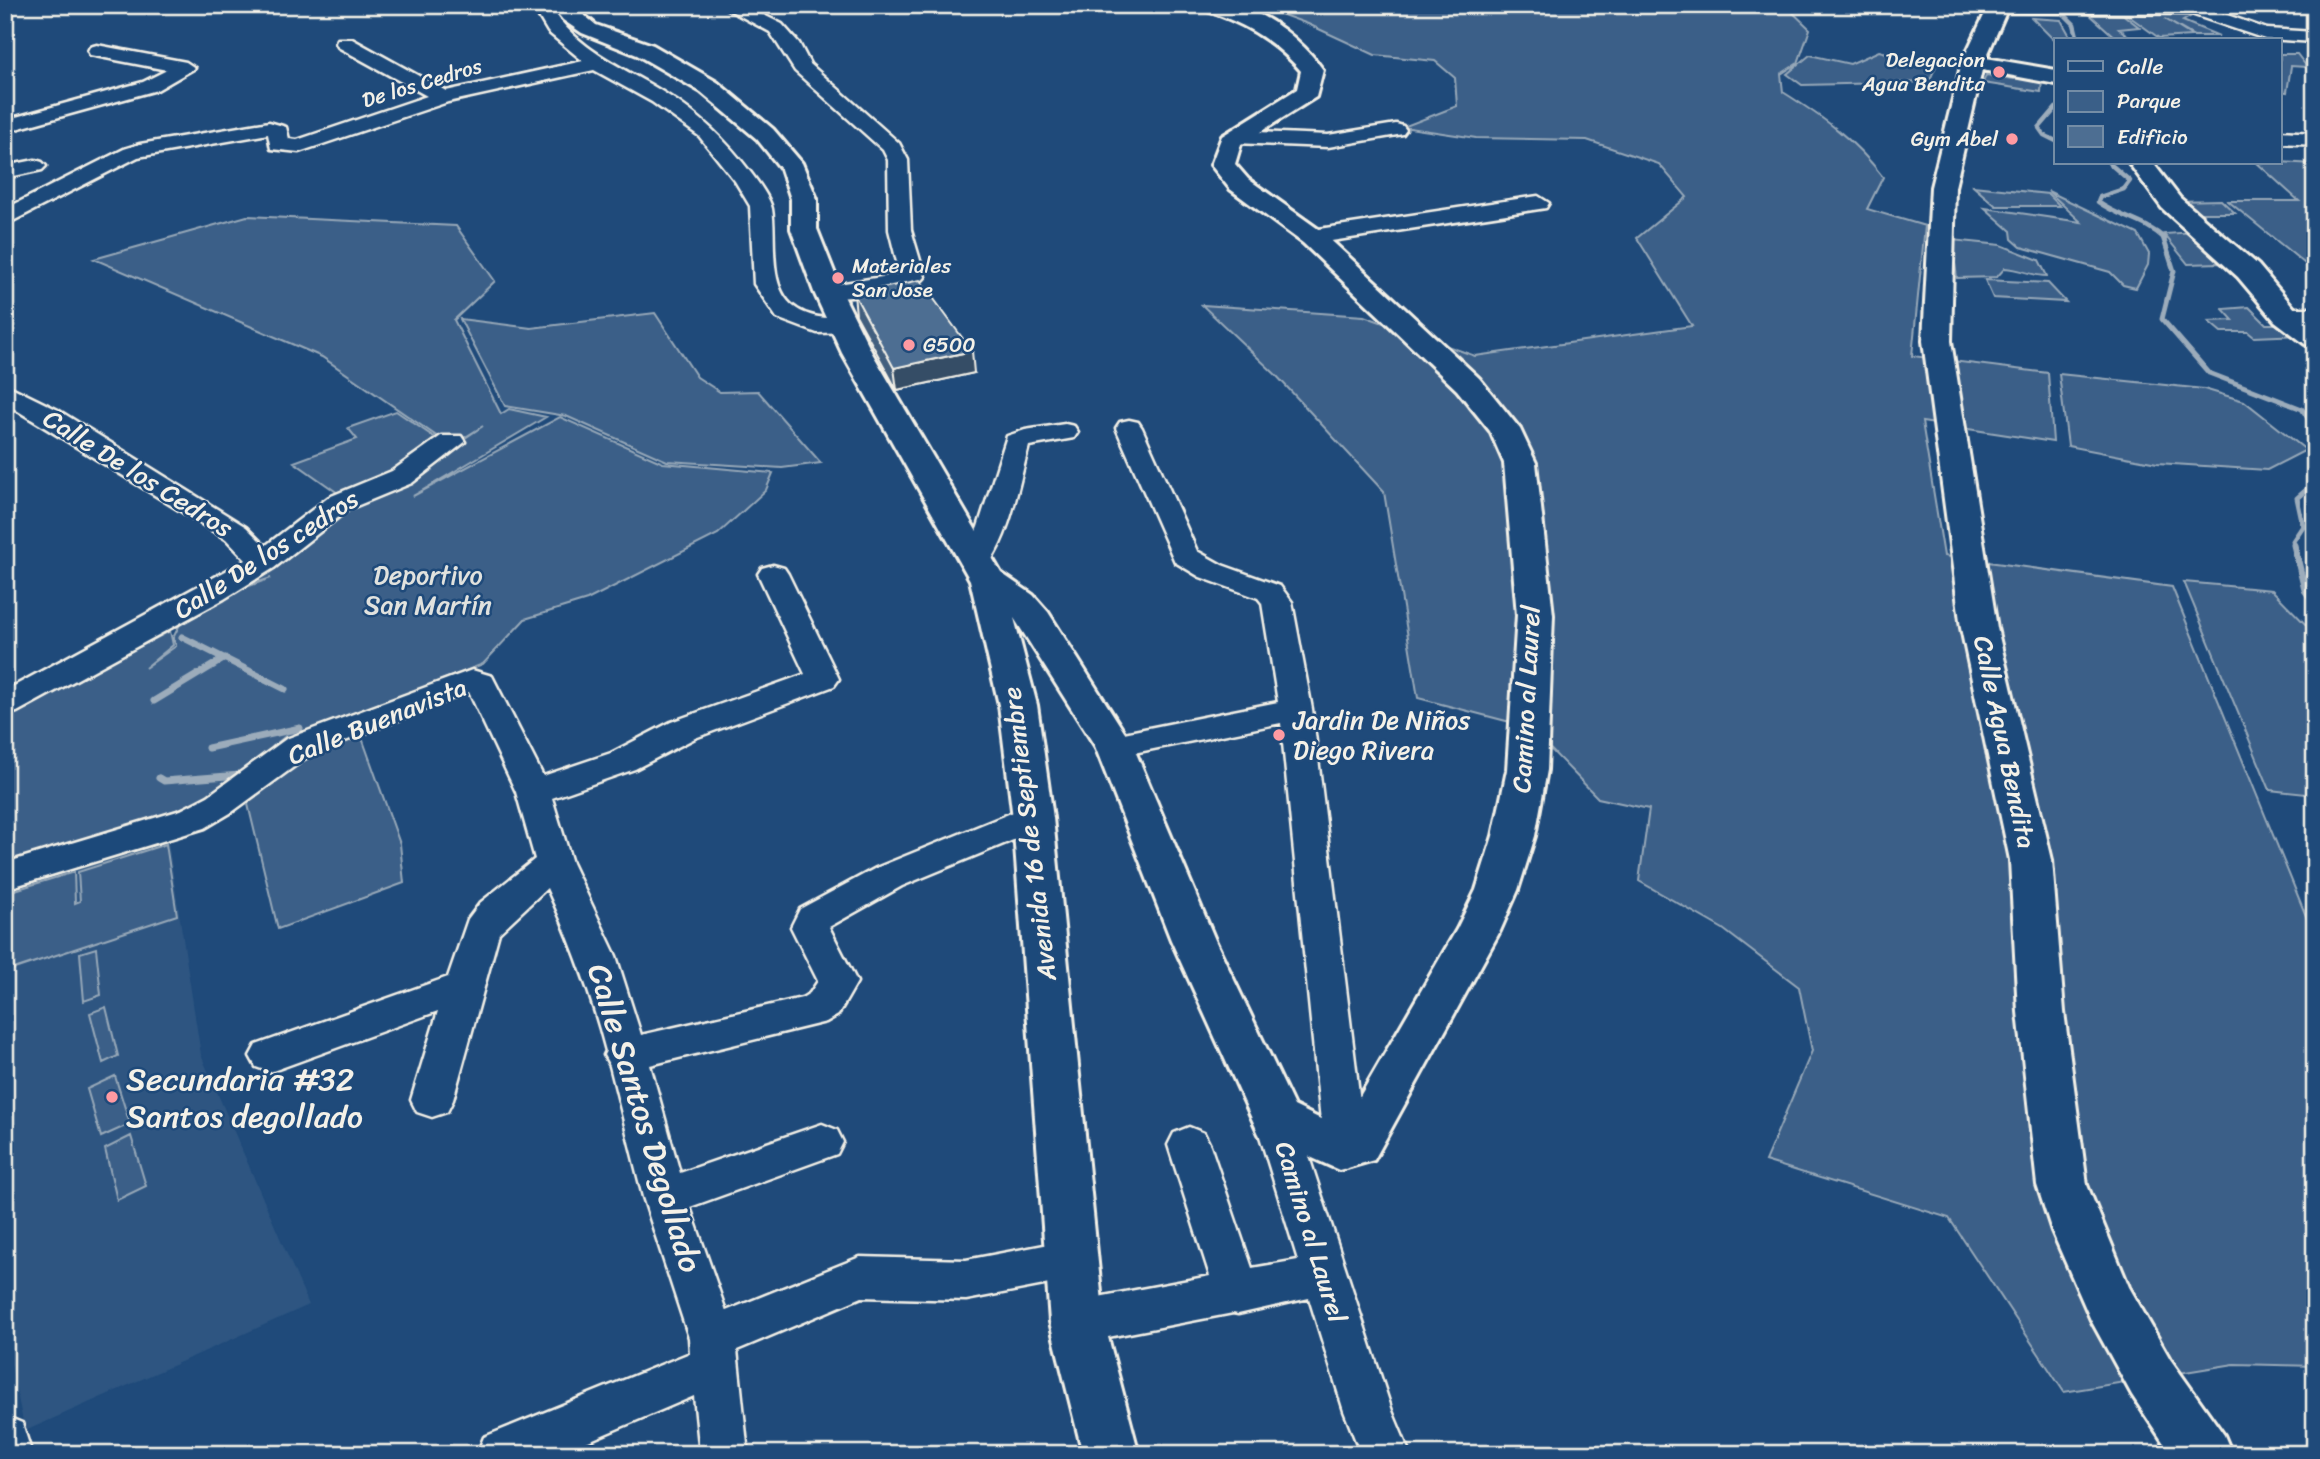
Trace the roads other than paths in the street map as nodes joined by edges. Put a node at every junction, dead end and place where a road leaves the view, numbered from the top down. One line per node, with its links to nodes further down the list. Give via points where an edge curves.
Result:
1 (541, 5): 12 (street, via 554,28)
2 (561, 5): 28 (main road, Avenida 16 de Septiembre, via 589,29 645,50 709,87 765,134 793,168 804,199 804,229)
3 (729, 5): 28 (street, via 776,28 793,47 802,67 889,142 898,160 901,230 913,277 898,284)
4 (1208, 5): 17 (main road, via 1262,24 1288,42 1312,70 1308,92)
5 (2230, 5): 7 (street)
6 (2002, 6): 7 (street); 11 (main road, Calle Agua Bendita)
7 (2193, 9): 8 (street, via 2265,34)
8 (2315, 37)
9 (345, 43): 14 (street)
10 (97, 51): 15 (street, via 186,68 158,83 90,105)
11 (1973, 62): 13 (main road); 70 (main road, Calle Agua Bendita, via 1943,187 1937,341 1979,628 2031,860 2041,1012 2062,1185 2110,1303 2151,1377)
12 (597, 64): 14 (street, De los Cedros); 31 (street, via 659,98 706,132 744,177 761,206 766,284 786,313 817,326)
13 (2054, 77)
14 (443, 97): 26 (street, De los Cedros, via 299,145 278,145 277,130 264,129 140,150)
15 (5, 126)
16 (1395, 130): 17 (street, via 1328,141)
17 (1236, 137): 27 (main road, Camino al Laurel, via 1230,141 1223,165 1239,184)
18 (2282, 137): 19 (street)
19 (2315, 139)
20 (2282, 157): 21 (street)
21 (2315, 159)
22 (2149, 164): 29 (main road, via 2171,203 2248,271)
23 (35, 166): 24 (street)
24 (5, 172)
25 (1538, 203): 27 (street)
26 (5, 218)
27 (1312, 237): 57 (main road, Camino al Laurel, via 1468,384 1505,429 1520,463 1535,615 1527,770 1497,890 1366,1132 1357,1146)
28 (828, 292): 31 (main road, Avenida 16 de Septiembre)
29 (2285, 315): 30 (street); 32 (main road)
30 (2315, 316)
31 (844, 327): 40 (main road, Avenida 16 de Septiembre)
32 (2315, 338)
33 (5, 392): 39 (street, Calle De los Cedros, via 236,533)
34 (1129, 428): 44 (street, via 1185,556 1276,598)
35 (1065, 432): 38 (street, via 1017,442)
36 (450, 442): 39 (street, Calle De los cedros, via 402,477 339,503)
37 (1034, 480): 38 (street)
38 (1006, 485): 40 (street)
39 (264, 562): 43 (street, Calle De los cedros)
40 (982, 570): 45 (main road, via 1035,620); 47 (main road, Avenida 16 de Septiembre, via 1018,705)
41 (773, 574): 46 (street, via 823,679)
42 (481, 683): 46 (street, Calle Santos Degollado); 49 (street, Calle Buenavista, via 463,683 298,747 193,819)
43 (5, 705)
44 (1296, 709): 45 (street, via 1189,720); 57 (street)
45 (1114, 746): 54 (main road, via 1194,940)
46 (533, 792): 48 (street, Calle Santos Degollado)
47 (1033, 818): 51 (street, via 889,877 813,919 810,927 838,982 824,1004 812,1011); 59 (main road, Avenida 16 de Septiembre)
48 (554, 863): 50 (street, via 500,907 481,929); 51 (street, Calle Santos Degollado, via 597,956)
49 (5, 876)
50 (463, 987): 52 (street); 53 (street)
51 (624, 1055): 58 (street, Calle Santos Degollado)
52 (270, 1056)
53 (432, 1100)
54 (1276, 1120): 57 (main road, Camino al Laurel); 60 (street, Camino al Laurel)
55 (822, 1142): 58 (street)
56 (1189, 1145): 61 (street)
57 (1345, 1151)
58 (665, 1197): 63 (street, Calle Santos Degollado)
59 (1070, 1260): 62 (main road, Avenida 16 de Septiembre); 63 (street, via 966,1280 860,1278)
60 (1324, 1275): 61 (street); 69 (street, Camino al Laurel)
61 (1238, 1294): 62 (street)
62 (1077, 1322): 68 (main road, Avenida 16 de Septiembre)
63 (713, 1351): 66 (street); 67 (street, Calle Santos Degollado)
64 (5, 1439): 65 (street)
65 (8, 1454)
66 (501, 1454)
67 (724, 1454)
68 (1111, 1454)
69 (1386, 1454)
70 (2204, 1454)

